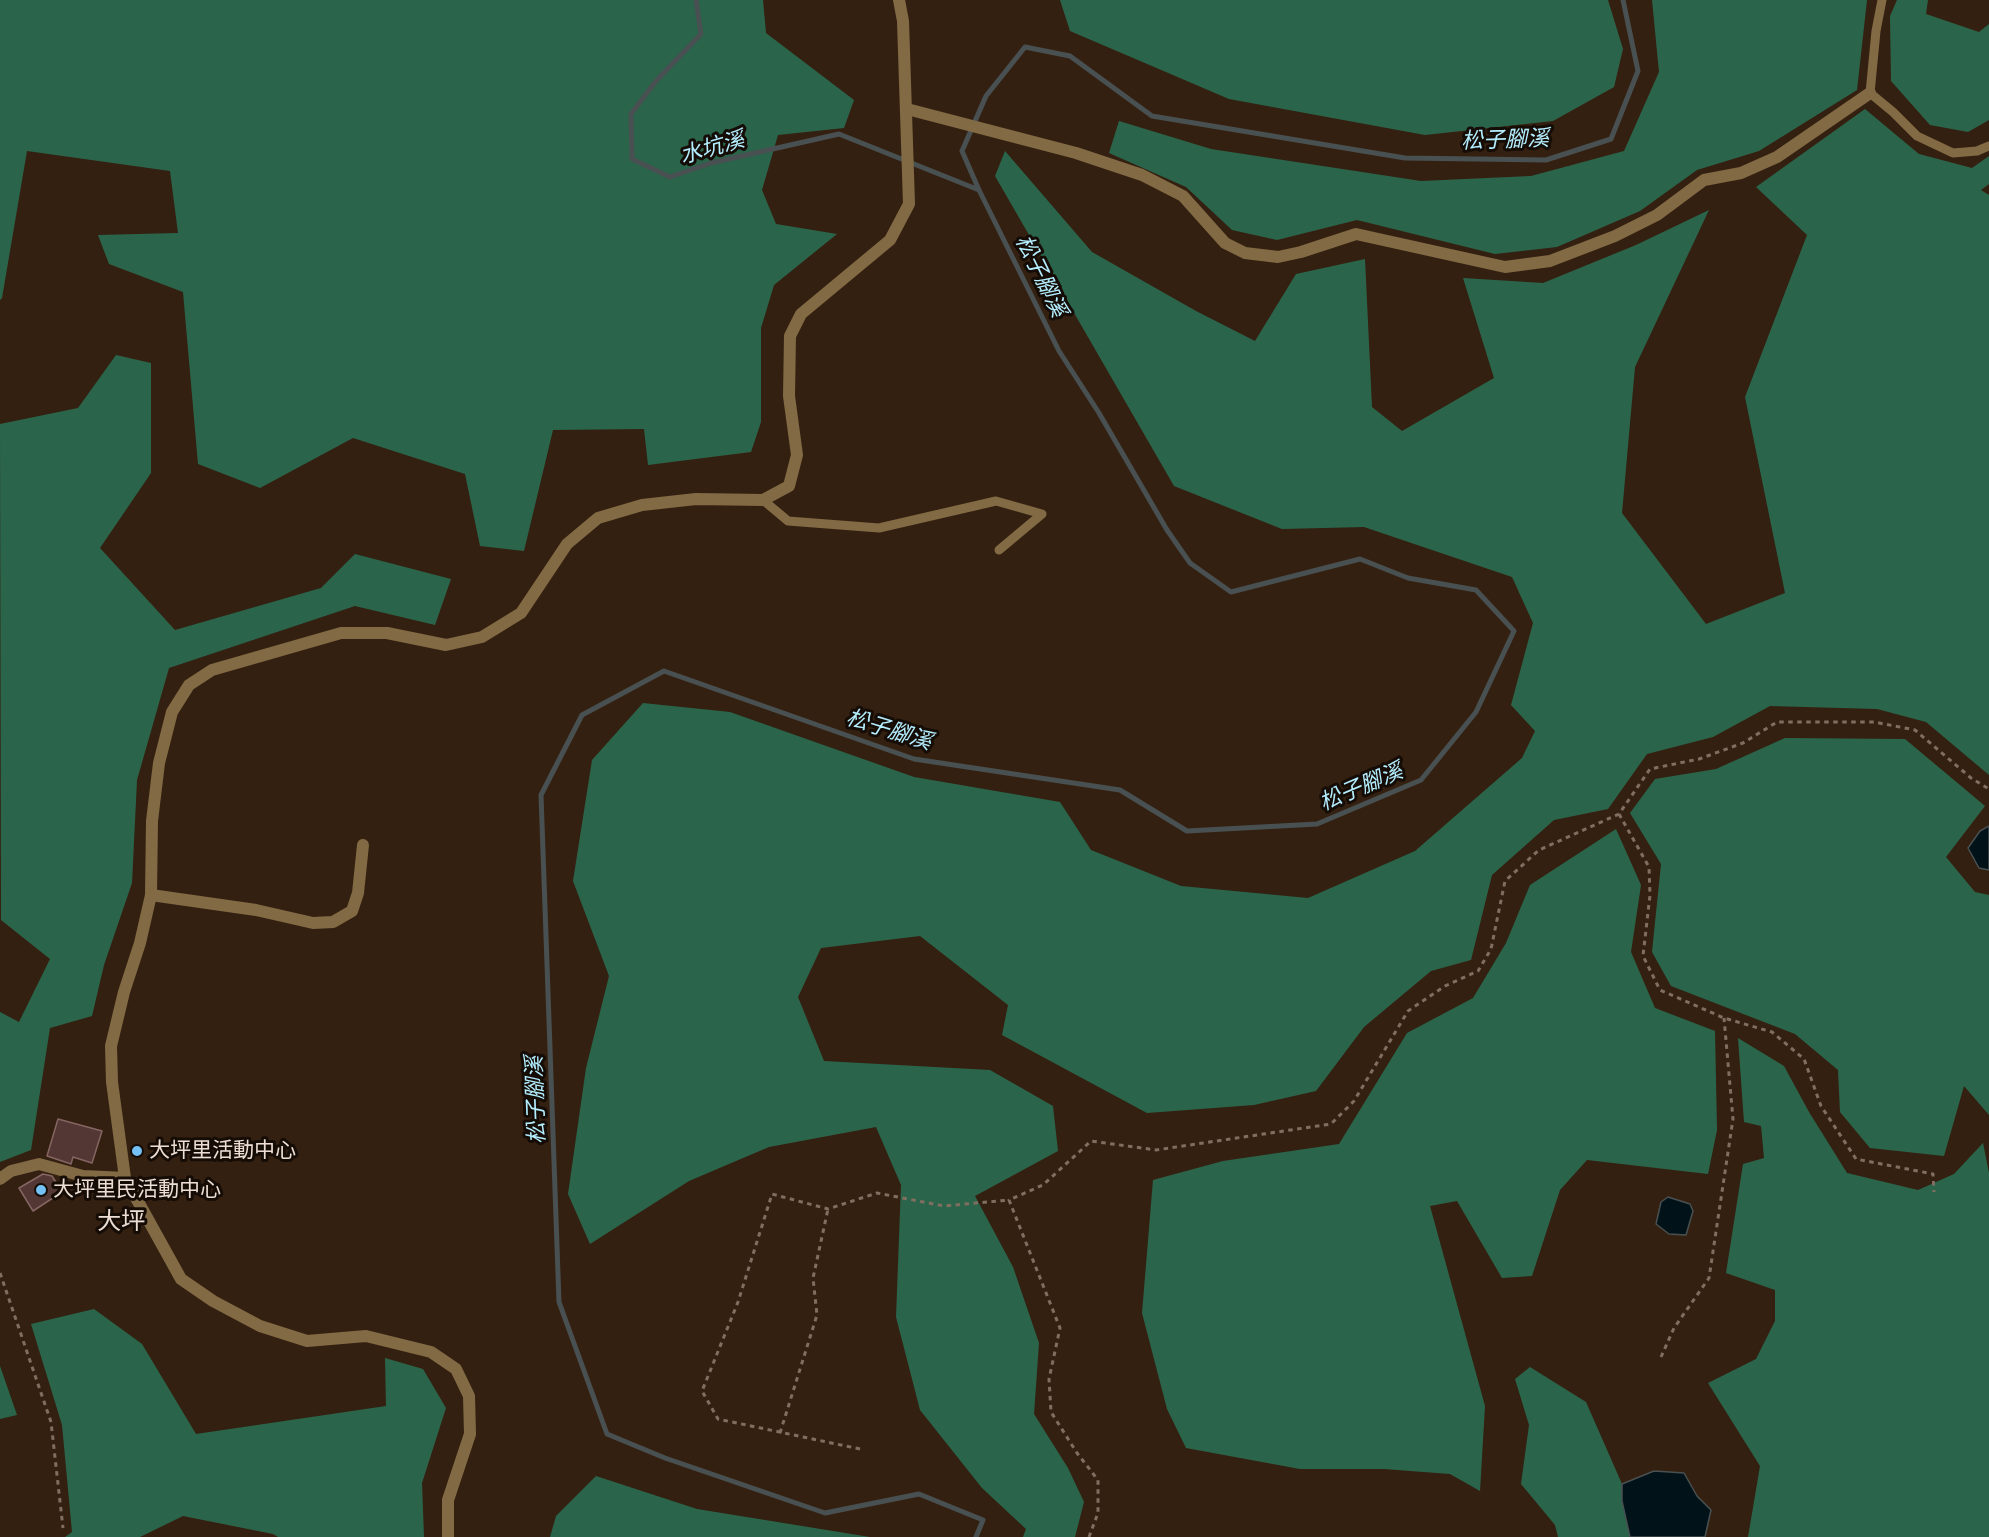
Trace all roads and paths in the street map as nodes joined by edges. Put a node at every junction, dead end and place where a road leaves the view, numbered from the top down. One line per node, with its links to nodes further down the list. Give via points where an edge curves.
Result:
1 (899, 0): 4 (street)
2 (1882, 0): 3 (lane)
3 (1870, 93): 4 (street, via 1778,157 1741,173 1704,180 1657,215 1615,236 1550,261 1505,267 1356,234 1278,257 1245,254 1224,243 1183,196 1142,175 1076,153); 5 (lane, via 1917,136 1953,153)
4 (907, 109): 6 (street, via 909,204 890,240 801,314 790,336 789,396 796,455 789,486)
5 (1989, 146)
6 (763, 501): 7 (lane, via 788,521 879,528 996,501 1042,514); 11 (street, via 696,499 642,505 598,518 567,544 521,613 482,638 446,645 387,633 341,633 212,670 189,685 172,712 159,763 152,821)
7 (999, 550)
8 (1989, 789): 9 (path, via 1914,730 1874,722 1777,722 1743,743 1699,759 1650,769)
9 (1619, 814): 12 (path, via 1649,867 1643,956 1660,990); 16 (path, via 1539,849 1505,881 1491,949 1478,971 1445,986 1408,1011 1354,1101 1331,1124 1156,1150 1091,1141 1042,1185)
10 (363, 844): 11 (street, via 358,893 352,911 333,922 313,923 256,910)
11 (151, 895): 13 (street, via 111,1046 112,1082)
12 (1724, 1018): 15 (path, via 1772,1032 1804,1059 1821,1106 1856,1159 1933,1174); 19 (path, via 1734,1119 1709,1278 1674,1328)
13 (126, 1178): 14 (street, via 83,1176 39,1164 11,1171); 23 (street, via 181,1279 213,1301 260,1326 307,1341 366,1336 431,1352 456,1369 469,1396 470,1434 448,1500)
14 (0, 1179)
15 (1934, 1192)
16 (1009, 1200): 17 (path, via 944,1206 877,1193); 24 (path, via 1060,1328 1049,1379 1051,1412 1098,1480 1098,1513)
17 (828, 1209): 20 (path, via 813,1278 817,1315); 20 (path, via 772,1194 738,1302 702,1390 718,1419)
18 (0, 1273): 22 (path, via 51,1422)
19 (1661, 1357)
20 (780, 1433): 21 (path)
21 (860, 1449)
22 (63, 1528)
23 (448, 1535)
24 (1089, 1537)

